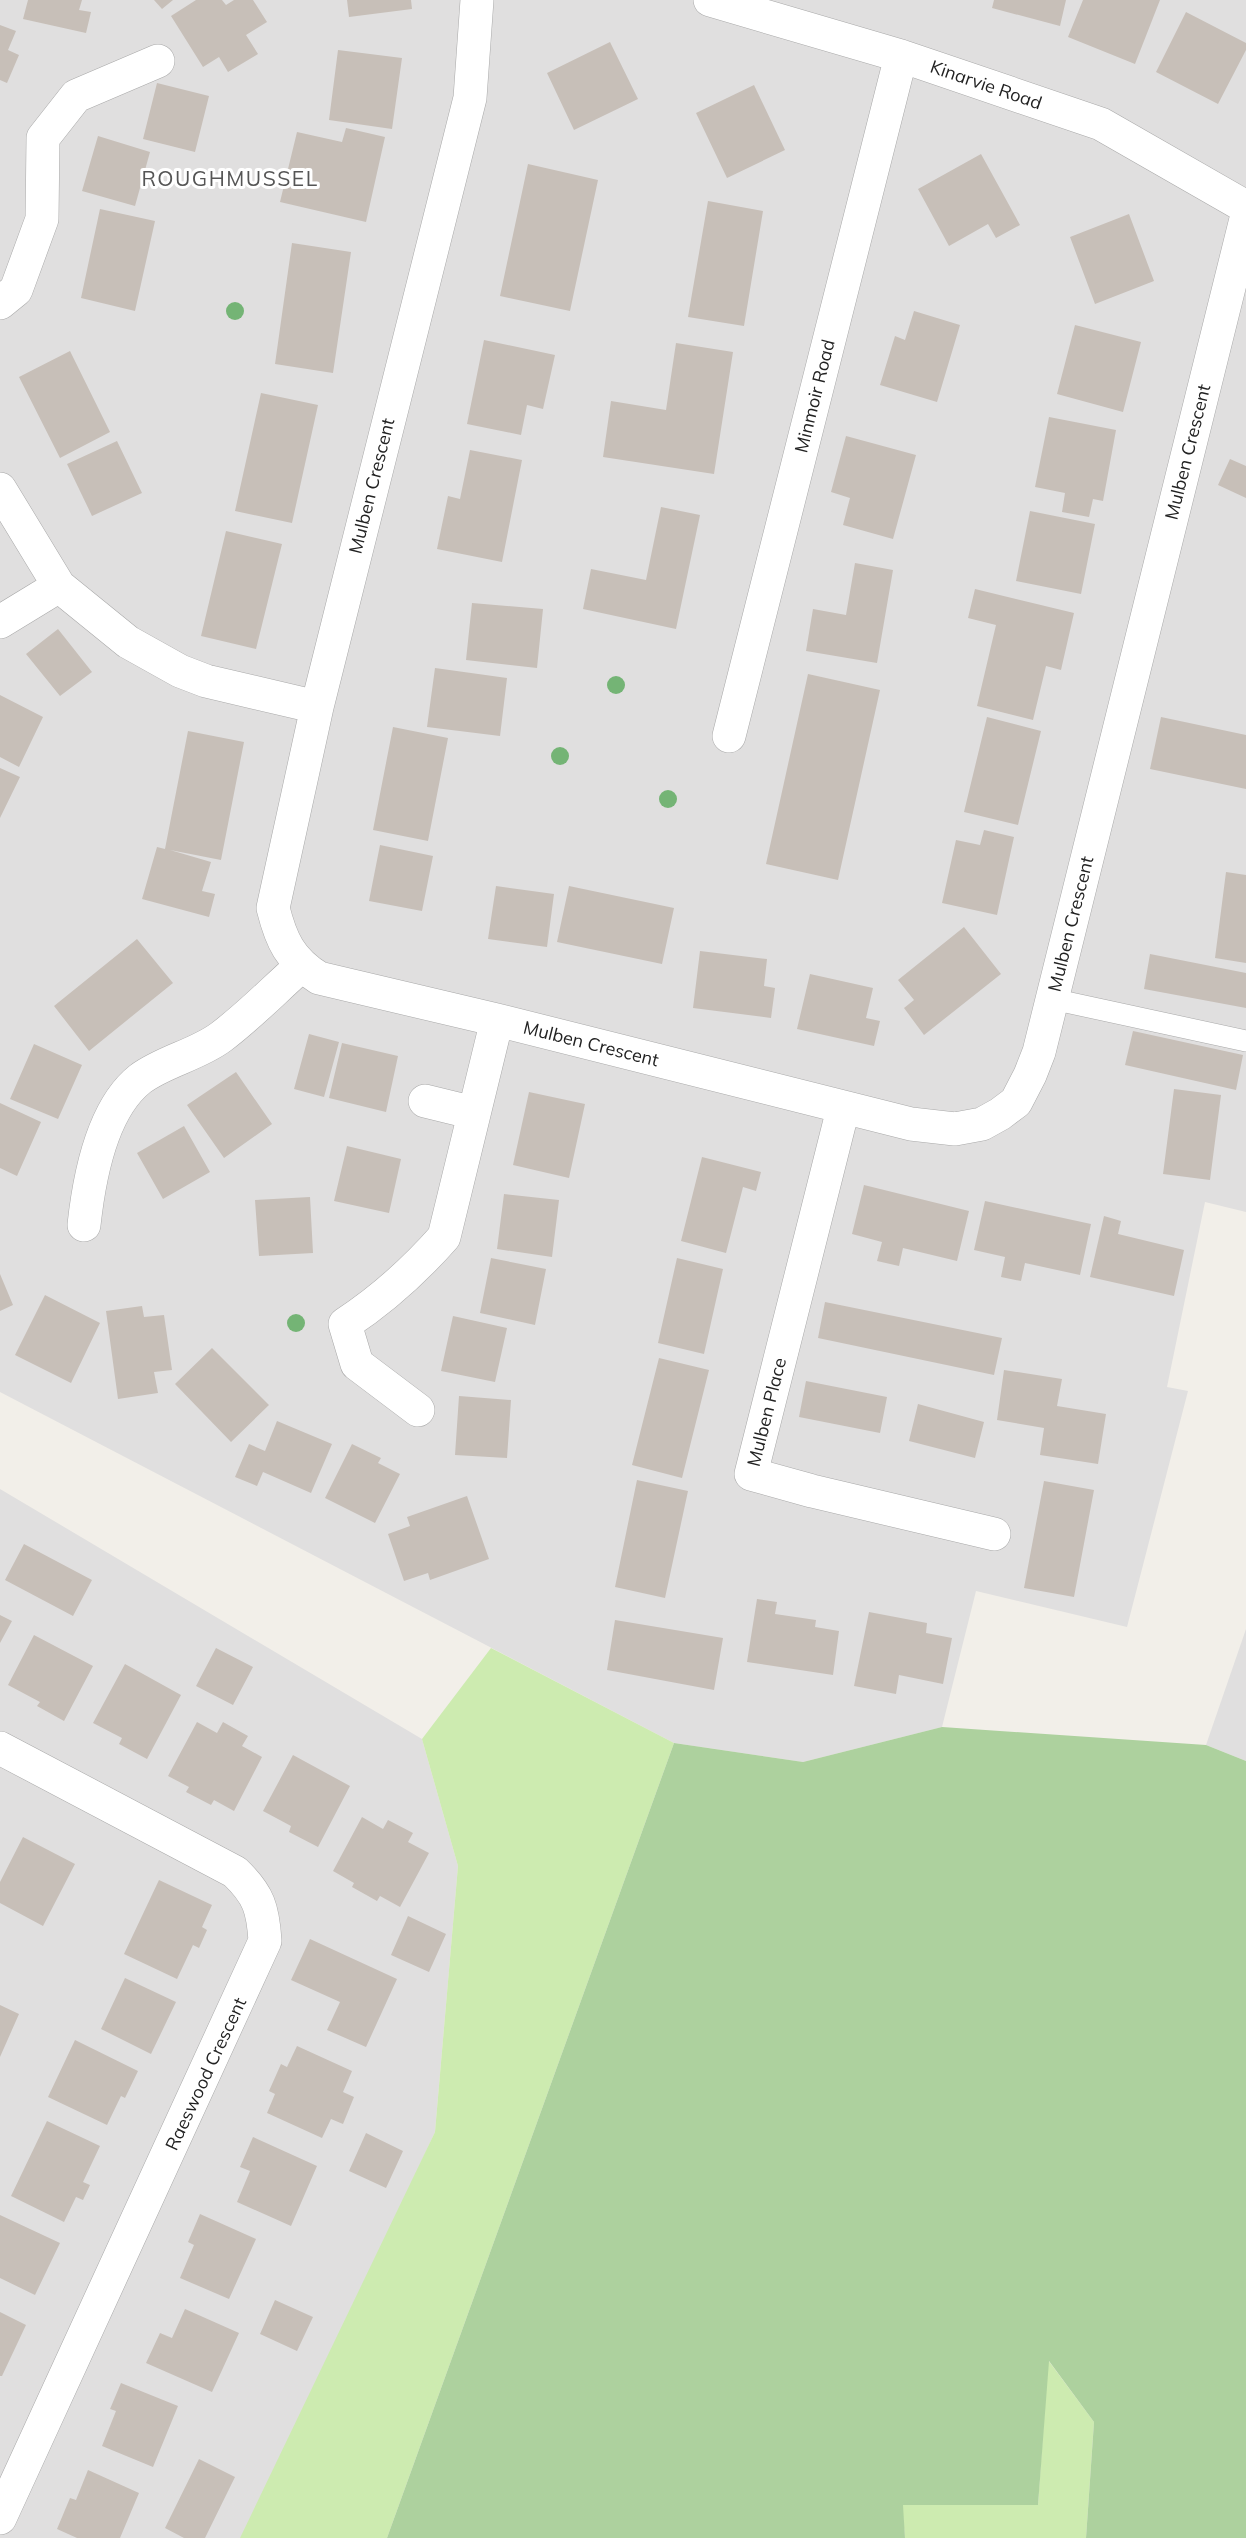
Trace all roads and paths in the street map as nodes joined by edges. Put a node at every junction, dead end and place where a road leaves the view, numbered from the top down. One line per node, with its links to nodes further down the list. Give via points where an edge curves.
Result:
1 (477, 0): 11 (street, Mulben Crescent, via 470,98)
2 (710, 0): 3 (street, Kinarvie Road)
3 (901, 56): 5 (street, Kinarvie Road, via 1101,124); 12 (street, Minmoir Road)
4 (158, 61): 7 (street, via 76,96 43,138 42,219 16,290)
5 (1246, 207)
6 (1246, 219): 14 (street, Mulben Crescent)
7 (0, 303)
8 (0, 489): 9 (street)
9 (59, 586): 10 (street); 11 (street, via 128,642 180,671 206,681)
10 (0, 622)
11 (317, 707): 13 (street, Mulben Crescent, via 273,908 279,932)
12 (729, 736)
13 (300, 966): 15 (street, Mulben Crescent, via 319,978); 20 (street, via 220,1038 140,1079 112,1112 96,1156)
14 (1052, 999): 16 (lane); 18 (street, Mulben Crescent, via 1039,1052 1016,1102 982,1124 955,1129)
15 (497, 1020): 18 (street, Mulben Crescent); 19 (street)
16 (1246, 1041)
17 (425, 1101): 19 (street)
18 (843, 1109): 22 (street, Mulben Place, via 751,1474)
19 (474, 1113): 21 (street, via 444,1237 382,1299 345,1324 357,1364)
20 (84, 1226)
21 (418, 1410)
22 (994, 1533)
23 (0, 1748): 24 (street, Raeswood Crescent, via 235,1872 252,1888 263,1913 265,1941)
24 (0, 2518)

